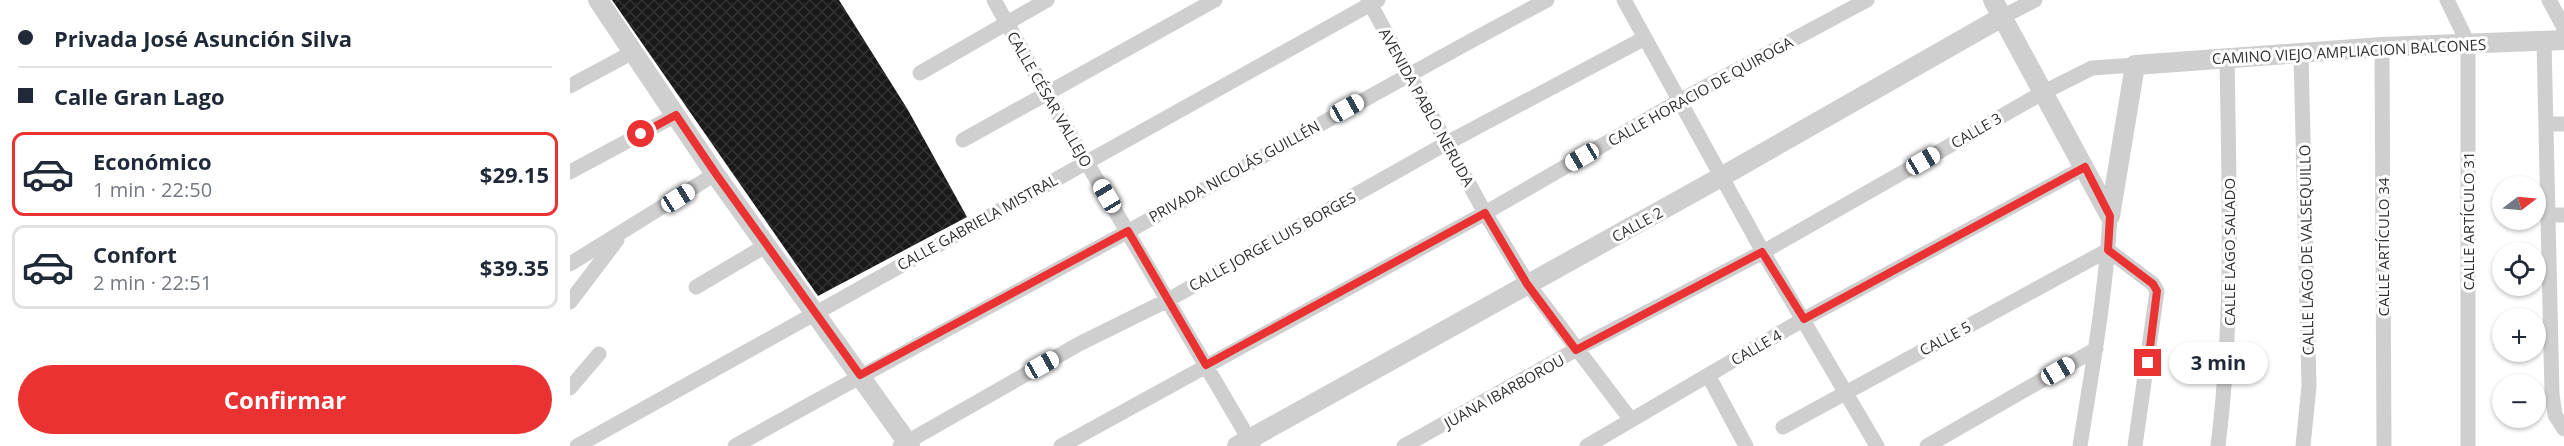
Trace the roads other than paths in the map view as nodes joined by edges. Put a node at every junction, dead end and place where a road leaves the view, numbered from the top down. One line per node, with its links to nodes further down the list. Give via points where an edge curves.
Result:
1 (598, 0): 21 (street)
2 (994, 0): 14 (street, CALLE CÉSAR VALLEJO)
3 (1047, 0): 14 (street)
4 (1215, 0): 29 (street)
5 (1547, 0): 26 (street, PRIVADA NICOLÁS GUILLÉN)
6 (1624, 0): 16 (street)
7 (1867, 0): 30 (street, CALLE HORACIO DE QUIROGA)
8 (1993, 0): 13 (street)
9 (2035, 0): 13 (street, CALLE 2)
10 (2447, 0): 19 (street, CALLE ARTÍCULO 31)
11 (2549, 0): 15 (street)
12 (1372, 1): 26 (street, AVENIDA PABLO NERUDA); 36 (street, CALLE GABRIELA MISTRAL)
13 (2002, 18): 28 (street); 40 (street, CALLE 2)
14 (1007, 22): 25 (street); 29 (street, CALLE CÉSAR VALLEJO)
15 (2564, 27)
16 (1645, 39): 30 (street); 35 (street, CALLE JORGE LUIS BORGES)
17 (2564, 40): 18 (street, CAMINO VIEJO AMPLIACION BALCONES)
18 (2544, 41): 19 (street, CAMINO VIEJO AMPLIACION BALCONES); 32 (street)
19 (2468, 43): 20 (street, CAMINO VIEJO AMPLIACION BALCONES); 83 (street, CALLE ARTÍCULO 31)
20 (2382, 47): 22 (street, CAMINO VIEJO AMPLIACION BALCONES); 82 (street, CALLE ARTÍCULO 34)
21 (633, 52): 27 (street); 31 (street)
22 (2301, 54): 23 (street, CAMINO VIEJO AMPLIACION BALCONES); 81 (street, CALLE LAGO DE VALSEQUILLO, via 2310,386)
23 (2228, 58): 24 (street, CAMINO VIEJO AMPLIACION BALCONES); 80 (street, CALLE LAGO SALADO, via 2230,288 2228,357)
24 (2135, 65): 28 (street, CALLE 3, via 2092,68); 43 (street)
25 (920, 73)
26 (1407, 74): 35 (street, AVENIDA PABLO NERUDA); 44 (street, PRIVADA NICOLÁS GUILLÉN)
27 (570, 86)
28 (2043, 92): 37 (street); 48 (street, CALLE 3)
29 (1046, 93): 34 (street); 36 (street, CALLE CÉSAR VALLEJO)
30 (1679, 101): 40 (street); 41 (street, CALLE HORACIO DE QUIROGA)
31 (676, 115): 38 (street); 39 (street)
32 (2547, 124): 33 (street); 42 (street)
33 (2564, 124)
34 (963, 140)
35 (1447, 143): 41 (street, AVENIDA PABLO NERUDA); 52 (street, CALLE JORGE LUIS BORGES)
36 (1086, 162): 44 (street, CALLE CÉSAR VALLEJO); 54 (street, CALLE GABRIELA MISTRAL)
37 (2085, 167): 43 (street); 55 (street, CALLE 4)
38 (570, 172)
39 (716, 174): 45 (street); 46 (street)
40 (1721, 177): 48 (street); 50 (street, CALLE 2)
41 (1485, 213): 50 (street, AVENIDA PABLO NERUDA); 59 (street, CALLE HORACIO DE QUIROGA)
42 (2556, 215): 64 (street, via 2552,394)
43 (2110, 216): 47 (street)
44 (1128, 231): 52 (street, CALLE CÉSAR VALLEJO); 60 (street, PRIVADA NICOLÁS GUILLÉN)
45 (622, 233): 49 (street); 53 (street)
46 (767, 245): 51 (street); 54 (street)
47 (2108, 250): 56 (street); 63 (street, CALLE 5); 79 (street, via 2157,291)
48 (1762, 252): 55 (street); 57 (street, JUANA IBARBOROU)
49 (570, 264)
50 (1527, 284): 57 (street, AVENIDA PABLO NERUDA); 69 (street, CALLE 2)
51 (696, 287)
52 (1167, 300): 59 (street, CALLE CÉSAR VALLEJO); 68 (street, CALLE JORGE LUIS BORGES, via 1079,345)
53 (570, 302)
54 (816, 313): 60 (street); 70 (street, CALLE GABRIELA MISTRAL)
55 (1804, 319): 61 (street, CALLE 4); 63 (street)
56 (2096, 349): 77 (street); 78 (street)
57 (1576, 350): 65 (street, AVENIDA PABLO NERUDA); 73 (street, JUANA IBARBOROU)
58 (599, 354): 62 (street)
59 (1206, 365): 69 (street, CALLE CÉSAR VALLEJO); 72 (street, CALLE HORACIO DE QUIROGA)
60 (860, 375): 68 (street); 71 (street)
61 (1708, 375): 65 (street, CALLE 4); 75 (street)
62 (570, 387)
63 (1845, 392): 66 (street, CALLE 5); 76 (street)
64 (2559, 412): 67 (street)
65 (1631, 420): 74 (street, CALLE 4)
66 (1783, 427)
67 (2564, 429)
68 (906, 444)
69 (1246, 444)
70 (577, 446)
71 (735, 446)
72 (1061, 446)
73 (1404, 446)
74 (1587, 446)
75 (1746, 446)
76 (1877, 446)
77 (1927, 446)
78 (2080, 446)
79 (2135, 446)
80 (2218, 446)
81 (2302, 446)
82 (2384, 446)
83 (2468, 446)

